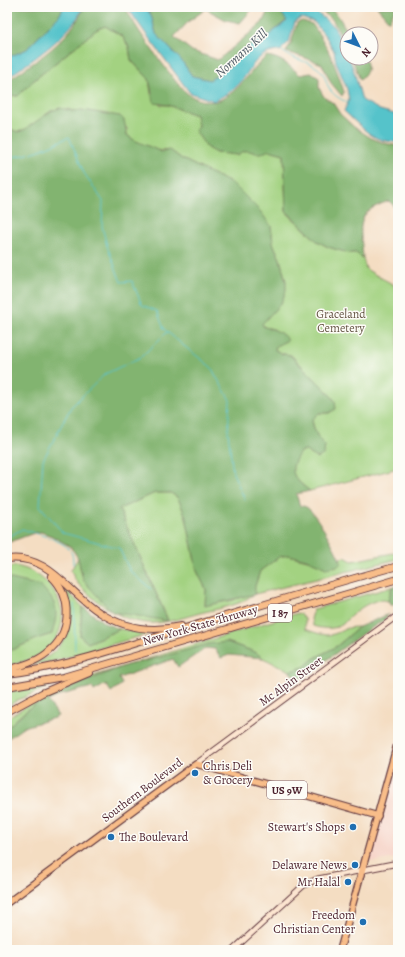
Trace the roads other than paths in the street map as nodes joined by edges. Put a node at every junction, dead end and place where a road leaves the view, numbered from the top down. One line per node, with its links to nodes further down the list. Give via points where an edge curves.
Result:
1 (7, 559): 6 (highway, via 27,560 41,565 98,612 129,626 167,628)
2 (7, 563): 8 (highway, via 26,563 48,573 61,588 67,610 64,631 52,649 33,661)
3 (398, 566): 6 (highway, New York State Thruway / I 87)
4 (398, 579): 7 (highway, New York State Thruway / I 87)
5 (398, 615): 13 (street, Mc Alpin Street)
6 (218, 618): 9 (highway, New York State Thruway / I 87, via 74,661)
7 (162, 647): 10 (highway, New York State Thruway / I 87, via 63,677); 11 (highway, via 83,675)
8 (7, 670)
9 (7, 674)
10 (7, 687)
11 (7, 712)
12 (398, 741): 14 (main road)
13 (196, 764): 14 (main road, Southern Boulevard / US 9W); 17 (main road, Southern Boulevard)
14 (378, 816): 16 (main road)
15 (398, 863): 16 (street)
16 (362, 871): 18 (street, via 318,879 304,885); 19 (main road)
17 (7, 903)
18 (233, 950)
19 (340, 950)

